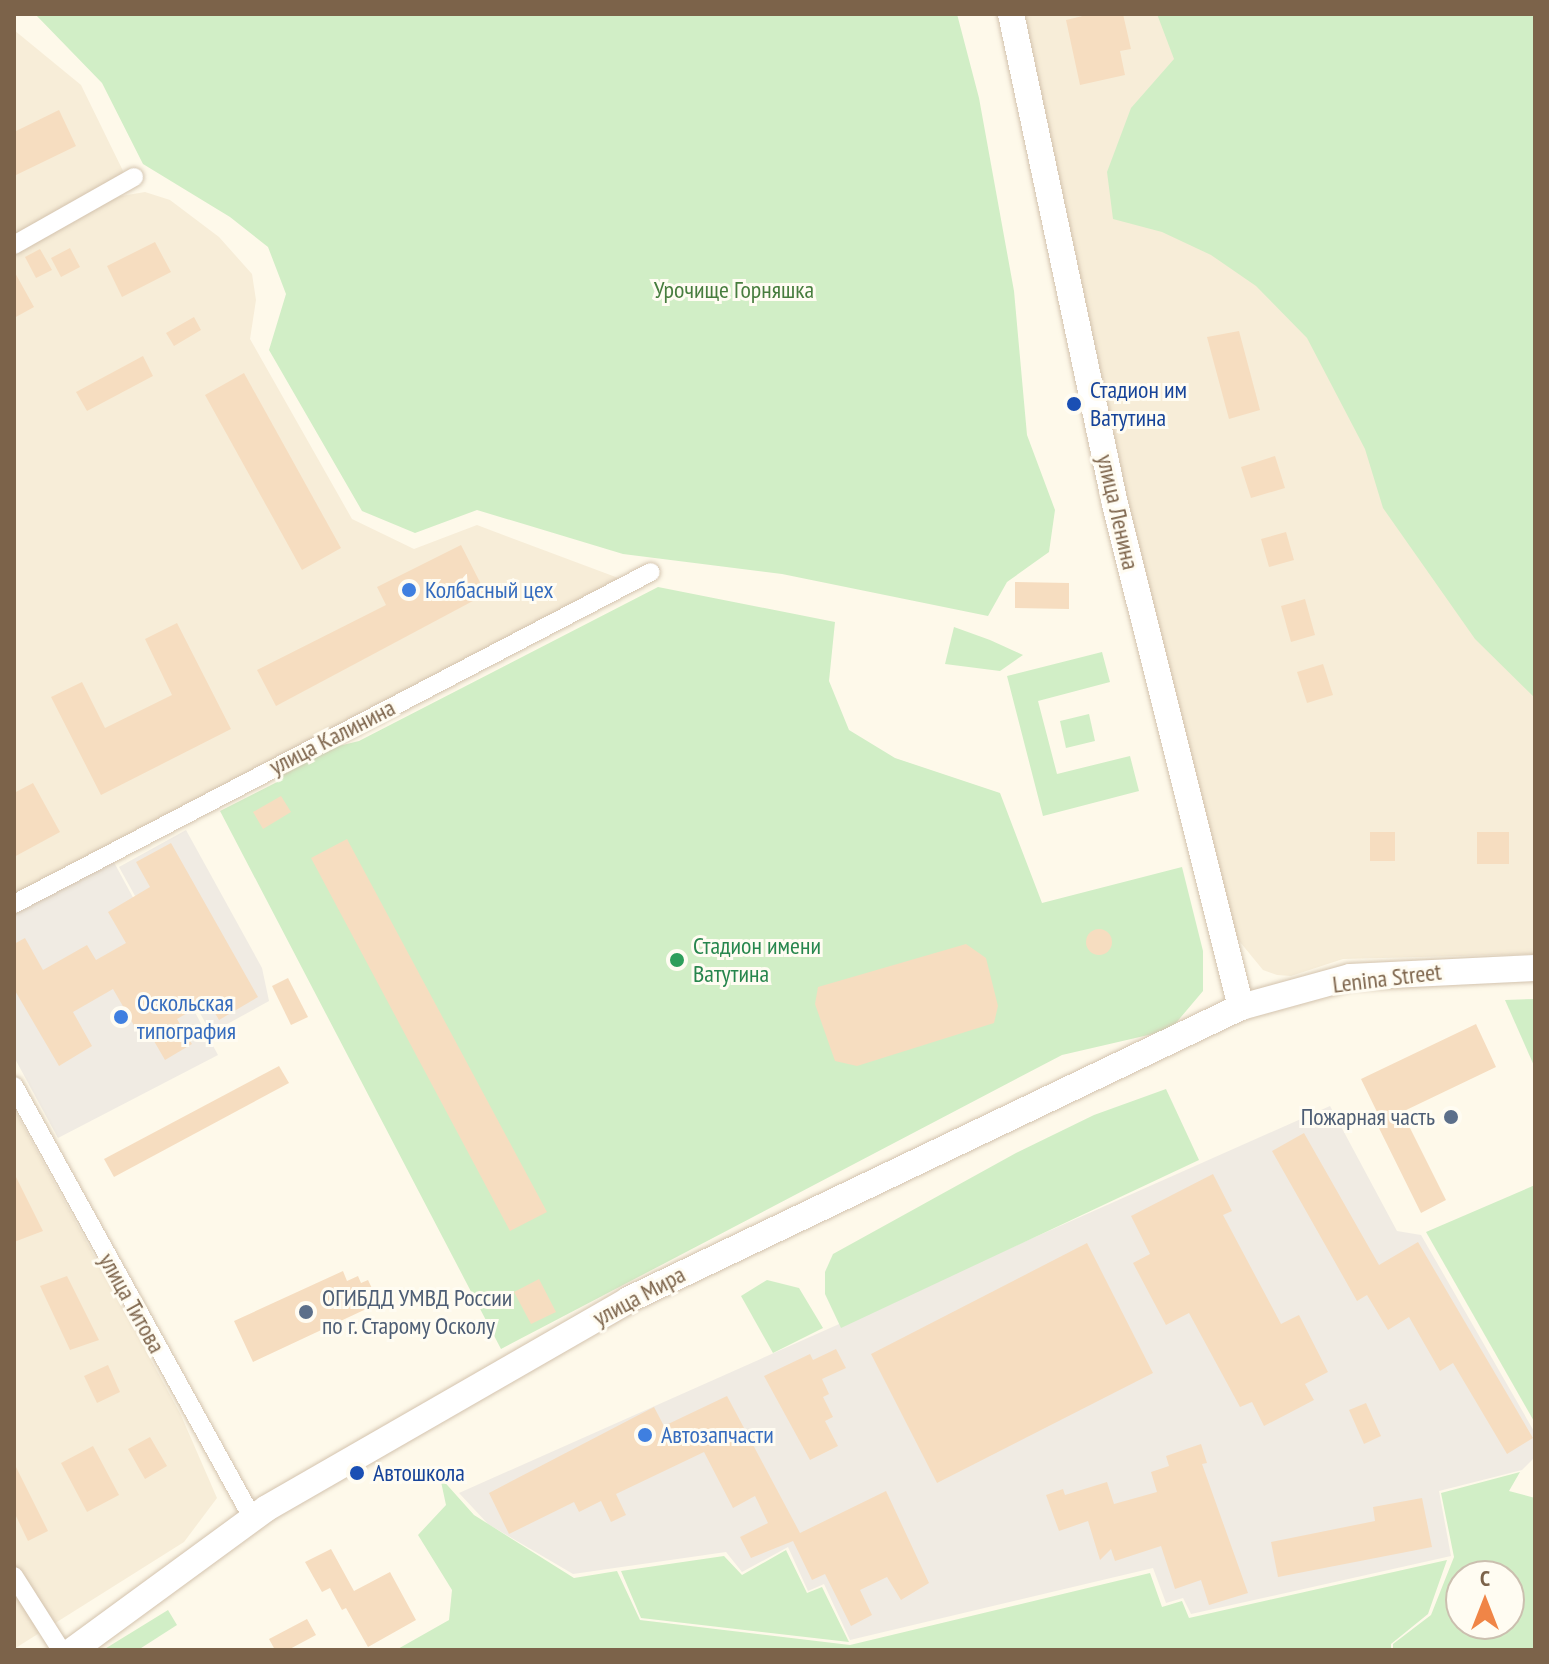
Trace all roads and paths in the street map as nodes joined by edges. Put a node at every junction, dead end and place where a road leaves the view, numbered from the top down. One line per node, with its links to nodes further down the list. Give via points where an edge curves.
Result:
1 (1011, 14): 7 (main road, улица Ленина, via 1115,504)
2 (134, 177): 3 (street)
3 (14, 245)
4 (651, 572): 5 (street, улица Калинина)
5 (14, 904)
6 (1535, 968): 7 (main road, Lenina Street, via 1350,977)
7 (1241, 1007): 9 (main road, улица Мира, via 628,1300)
8 (14, 1086): 9 (street, улица Титова)
9 (253, 1519): 12 (main road, улица Мира)
10 (14, 1576): 11 (street)
11 (61, 1650)
12 (73, 1650)

